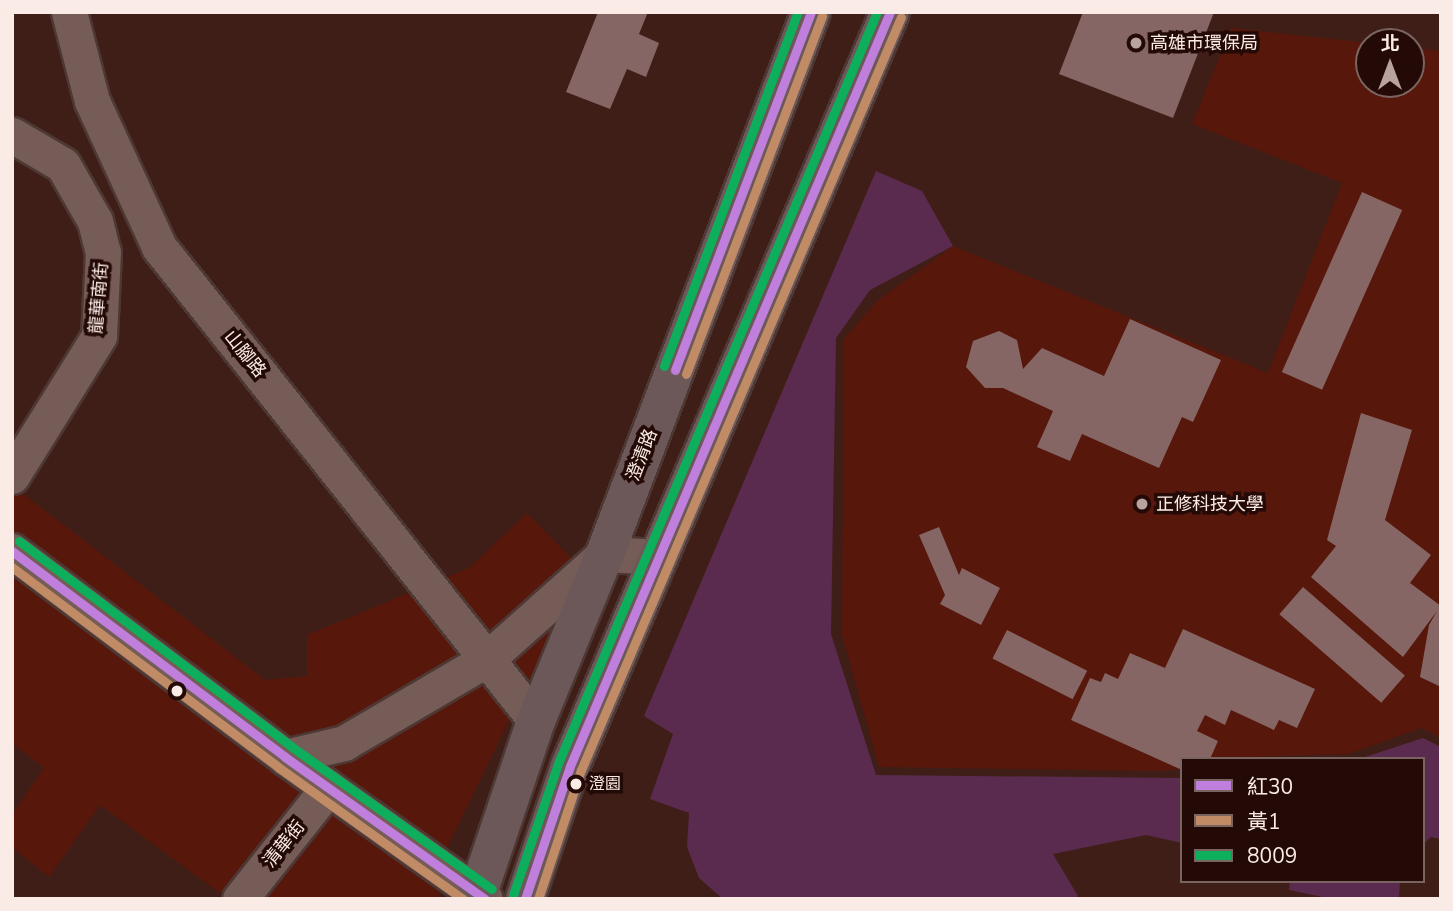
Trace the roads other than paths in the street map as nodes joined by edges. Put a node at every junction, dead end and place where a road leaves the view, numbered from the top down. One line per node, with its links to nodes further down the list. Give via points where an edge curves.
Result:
1 (69, 12): 9 (street, 山腳路, via 92,101 159,247)
2 (811, 12): 7 (main road, 澄清路)
3 (890, 12): 8 (main road)
4 (12, 135): 5 (street, 龍華南街, via 63,165 95,221 103,252 99,337)
5 (12, 476)
6 (12, 551): 11 (street)
7 (605, 554): 8 (street); 9 (street); 10 (main road, 澄清路)
8 (659, 556): 15 (main road, via 569,766)
9 (487, 659): 10 (street, 山腳路); 11 (street, via 344,743)
10 (536, 721): 13 (main road, 澄清路)
11 (285, 757): 12 (street)
12 (328, 788): 13 (street); 14 (street, 清華街)
13 (479, 897)
14 (240, 899)
15 (525, 899)

